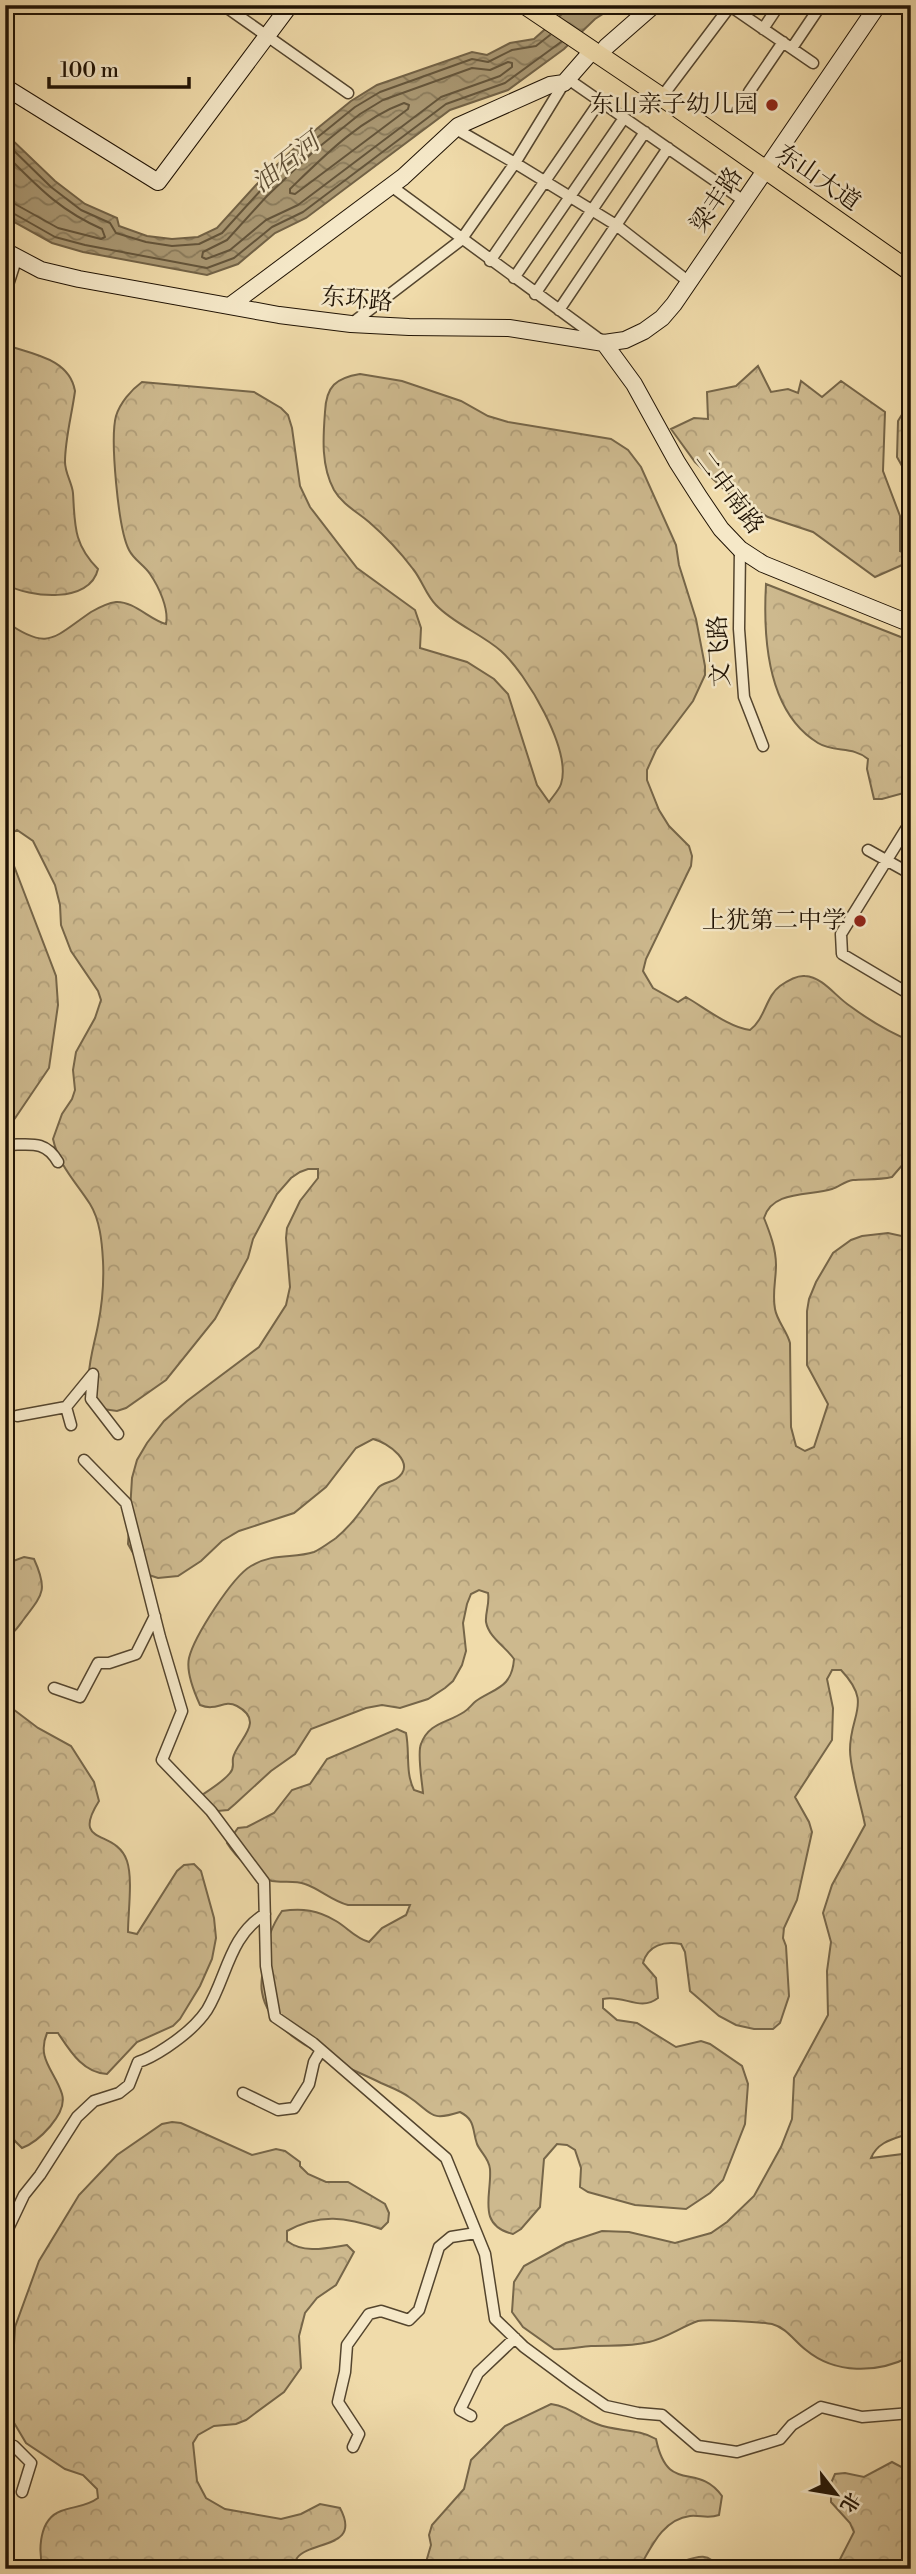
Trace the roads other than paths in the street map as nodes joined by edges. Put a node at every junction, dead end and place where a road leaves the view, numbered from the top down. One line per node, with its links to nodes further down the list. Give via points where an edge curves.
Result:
1 (223, 5): 10 (street)
2 (290, 5): 10 (street)
3 (654, 5): 12 (street)
4 (779, 5): 9 (street)
5 (821, 5): 11 (street)
6 (878, 5): 26 (street, 梁丰路)
7 (731, 6): 9 (street); 17 (street)
8 (534, 7): 12 (main road, 东山大道)
9 (763, 29): 11 (street)
10 (267, 36): 16 (street, via 158,182); 19 (street)
11 (788, 45): 14 (street); 18 (street)
12 (599, 49): 13 (main road, 东山大道); 15 (street)
13 (618, 62): 17 (main road, 东山大道); 26 (main road, 东山大道)
14 (813, 63)
15 (566, 81): 20 (street); 22 (street); 25 (street)
16 (5, 87)
17 (667, 90): 26 (main road, 东山大道)
18 (749, 92)
19 (348, 93)
20 (600, 101): 21 (street); 27 (street)
21 (624, 118): 23 (street); 29 (street)
22 (456, 129): 25 (street); 28 (street)
23 (645, 132): 24 (street); 31 (street)
24 (668, 148): 30 (street); 32 (street)
25 (514, 163): 27 (street); 33 (street)
26 (768, 167): 30 (street, 梁丰路); 35 (main road, 东山大道); 37 (main road, 东山大道)
27 (545, 181): 29 (street); 36 (street)
28 (391, 186): 33 (street); 42 (street)
29 (570, 197): 31 (street); 38 (street)
30 (744, 201): 39 (street, 梁丰路)
31 (592, 211): 32 (street); 41 (street)
32 (616, 225): 39 (street); 43 (street)
33 (461, 240): 36 (street); 44 (street)
34 (11, 254): 40 (street); 42 (street, 东环路, via 41,270 66,276)
35 (911, 259)
36 (490, 261): 38 (street)
37 (911, 272)
38 (514, 278): 41 (street)
39 (689, 282): 45 (street, 东环路, via 662,318 625,340)
40 (5, 294)
41 (536, 294): 43 (street)
42 (231, 305): 44 (street, 东环路)
43 (559, 310): 45 (street)
44 (351, 324): 45 (street, 东环路, via 509,328)
45 (604, 343): 46 (street, 二中南路, via 634,384 700,498)
46 (740, 549): 47 (street, 二中南路, via 763,564); 48 (street, 文飞路, via 738,629 744,697)
47 (911, 624)
48 (763, 746)
49 (911, 821): 51 (street)
50 (868, 850): 51 (street)
51 (887, 860): 52 (street); 53 (street, via 841,934 842,954)
52 (911, 874)
53 (911, 995)
54 (5, 1145): 55 (street, via 43,1145)
55 (58, 1162)
56 (66, 1407): 57 (street); 58 (street); 59 (street, via 93,1374 91,1399)
57 (17, 1416)
58 (71, 1425)
59 (118, 1434)
60 (84, 1460): 61 (street, via 126,1503)
61 (155, 1616): 62 (street, via 136,1654 98,1663 80,1697); 63 (street, via 182,1711 162,1760 211,1811 264,1882)
62 (54, 1688)
63 (265, 1914): 64 (street, via 266,1966 275,2017); 67 (street, via 249,1924 205,2012 182,2037 138,2062 129,2085 94,2101 77,2117 24,2195)
64 (321, 2050): 65 (street, via 294,2108 278,2110); 66 (street, via 446,2158)
65 (243, 2093)
66 (476, 2232): 68 (street, via 485,2255 495,2319); 72 (street, via 451,2237 439,2248 419,2310 409,2320 381,2311 369,2315 347,2345 338,2402 359,2434)
67 (5, 2235)
68 (515, 2338): 69 (street, via 606,2406 662,2415 698,2446 737,2452 780,2439 792,2425 821,2407 862,2417); 70 (street, via 478,2373 460,2410)
69 (911, 2413)
70 (471, 2416)
71 (5, 2444): 73 (street, via 31,2463)
72 (353, 2447)
73 (22, 2492)

